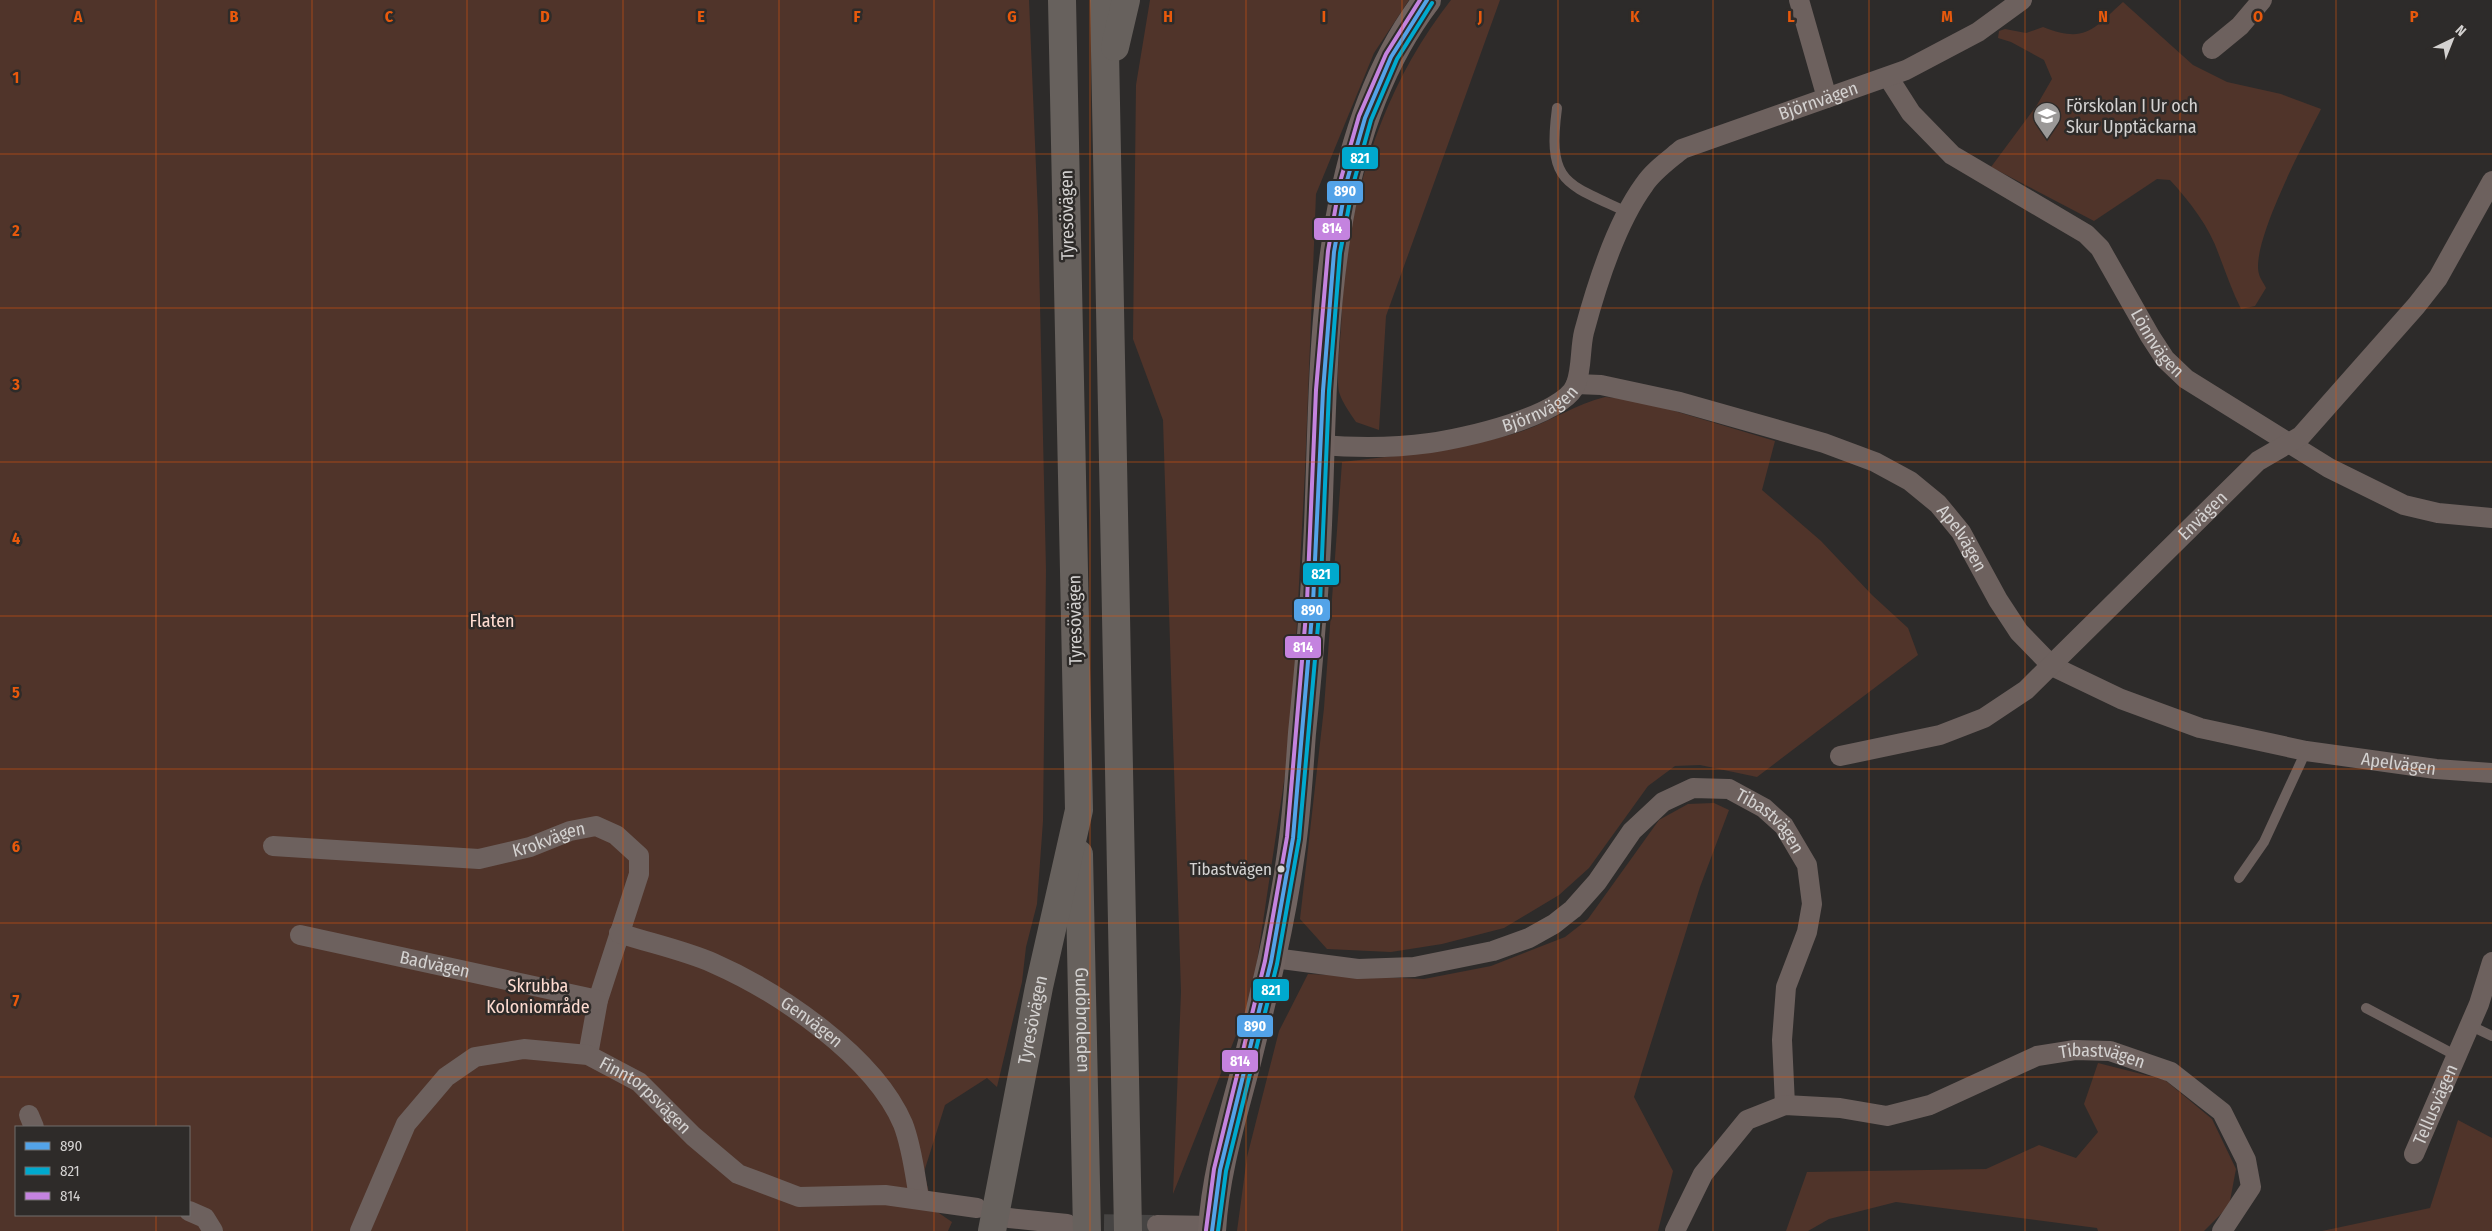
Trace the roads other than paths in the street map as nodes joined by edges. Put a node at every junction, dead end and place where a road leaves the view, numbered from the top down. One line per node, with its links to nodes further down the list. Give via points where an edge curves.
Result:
1 (1062, 0): 23 (highway, Tyresövägen)
2 (1104, 0): 10 (highway)
3 (1126, 0): 10 (highway)
4 (1427, 0): 17 (street, via 1399,41 1382,77 1342,198 1332,265)
5 (1800, 0): 11 (street)
6 (2022, 0): 9 (street, Björnvägen, via 1978,32)
7 (2262, 0): 8 (street, via 2240,26)
8 (2212, 49)
9 (1888, 77): 11 (street, Björnvägen); 16 (street, Lönnvägen, via 1911,113 1952,155 2086,234 2100,248 2150,336 2165,359 2179,372)
10 (1105, 90): 47 (highway)
11 (1827, 98): 14 (street, Björnvägen, via 1682,149 1644,185)
12 (1557, 108): 14 (lane, via 1553,137 1555,160 1561,175 1573,187)
13 (2492, 181): 16 (street, Envägen, via 2438,278 2301,436)
14 (1629, 213): 15 (street, Björnvägen, via 1616,236 1584,333)
15 (1576, 384): 17 (street, Björnvägen, via 1568,397 1548,409 1499,428 1429,443); 19 (street, Apelvägen, via 1601,385 1680,402 1824,444 1875,462 1910,481 1938,504 1961,532 2019,632)
16 (2288, 443): 18 (street, Lönnvägen, via 2329,468 2404,505 2438,513); 19 (street, Envägen, via 2258,461)
17 (1320, 445): 28 (street, via 1318,528 1292,851)
18 (2492, 518)
19 (2052, 666): 20 (street, Apelvägen, via 2121,699 2200,728); 21 (street, Envägen, via 2026,690 1984,718 1940,735)
20 (2306, 751): 22 (street, Apelvägen, via 2436,769); 25 (lane, via 2264,842)
21 (1840, 756)
22 (2492, 773)
23 (1079, 810): 41 (highway, Tyresövägen, via 1039,987); 43 (highway, Gudöbroleden)
24 (273, 846): 26 (street, Krokvägen, via 479,858 530,847 570,831 596,826 616,835 639,856 639,874)
25 (2238, 878)
26 (619, 933): 30 (street, Krokvägen); 38 (street, Genvägen, via 712,962 771,993 837,1041 885,1092 903,1125)
27 (300, 935): 30 (street, Badvägen)
28 (1274, 958): 36 (street, Tibastvägen, via 1358,968 1414,967 1484,953 1529,938 1573,909 1597,882 1632,831 1663,802 1693,788 1729,789 1764,808 1784,826 1807,865 1812,904 1808,932 1786,987 1782,1040); 44 (street, via 1228,1137)
29 (2492, 962): 32 (street, Tellusvägen)
30 (598, 1000): 34 (street, Krokvägen)
31 (2366, 1008): 35 (lane, Tellusvägen)
32 (2469, 1025): 33 (lane); 35 (street, Tellusvägen)
33 (2492, 1036)
34 (588, 1055): 38 (street, Finntorpsvägen, via 639,1082 693,1136 738,1174 799,1197 885,1195); 46 (street, Finntorpsvägen, via 524,1049 475,1057 446,1078 406,1124)
35 (2455, 1055): 37 (street, Tellusvägen)
36 (1785, 1105): 48 (street, Tibastvägen, via 1747,1120 1703,1174); 49 (street, Tibastvägen, via 1840,1108 1888,1116 1930,1105 2037,1056 2075,1050 2110,1051 2171,1072 2222,1112 2246,1160 2252,1187)
37 (2414, 1154)
38 (919, 1198): 39 (street, Finntorpsvägen)
39 (977, 1208)
40 (190, 1211): 45 (street, via 205,1218)
41 (1001, 1224): 43 (street)
42 (1157, 1225): 44 (street)
43 (1077, 1228)
44 (1212, 1229)
45 (213, 1231)
46 (360, 1231)
47 (1128, 1231)
48 (1675, 1231)
49 (2222, 1231)

